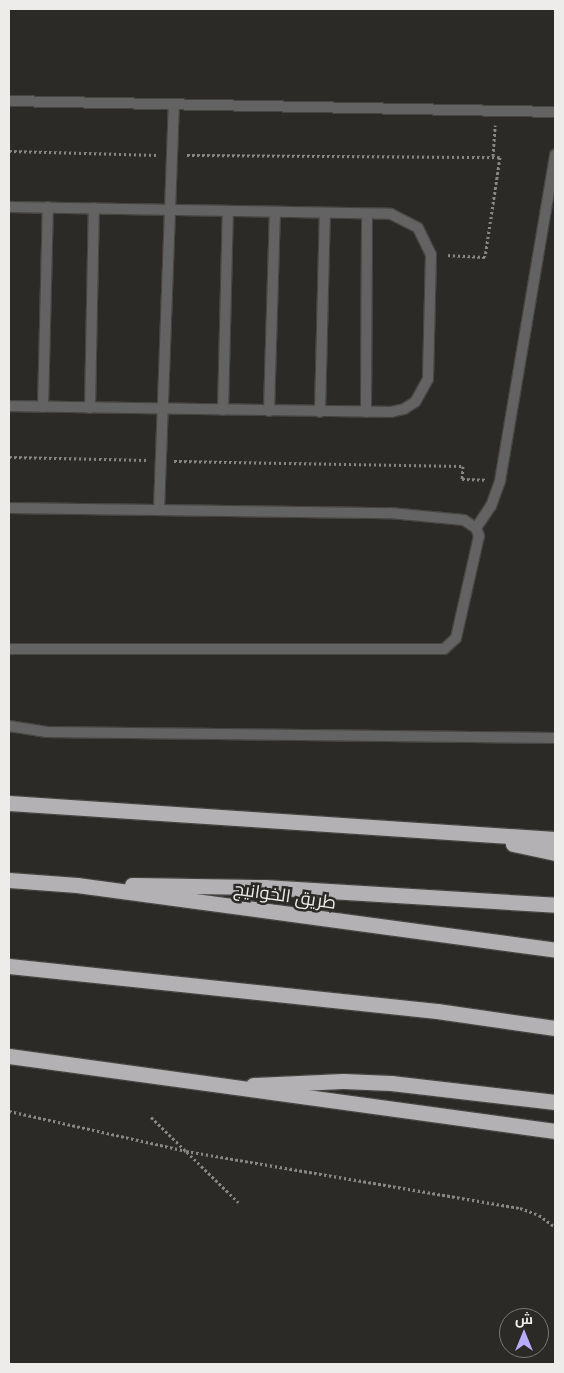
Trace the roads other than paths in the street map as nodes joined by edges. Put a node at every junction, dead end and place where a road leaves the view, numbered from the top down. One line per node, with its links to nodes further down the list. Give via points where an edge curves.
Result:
1 (9, 101): 2 (lane)
2 (174, 106): 3 (lane); 8 (lane)
3 (555, 112)
4 (555, 155): 23 (lane, via 500,480 491,506)
5 (9, 207): 6 (lane)
6 (48, 208): 7 (lane); 14 (lane)
7 (94, 208): 8 (lane); 15 (lane)
8 (170, 210): 9 (lane); 16 (lane)
9 (228, 210): 10 (lane); 17 (lane)
10 (275, 212): 11 (lane); 18 (lane)
11 (324, 212): 12 (lane); 19 (lane)
12 (367, 214): 20 (lane); 20 (lane, via 391,214 406,219 427,240 432,255 428,379 424,391 404,409)
13 (9, 406): 14 (lane)
14 (43, 407): 15 (lane)
15 (90, 408): 16 (lane)
16 (162, 409): 17 (lane); 22 (lane)
17 (222, 410): 18 (lane)
18 (269, 411): 19 (lane)
19 (320, 412): 20 (lane)
20 (366, 412)
21 (9, 508): 22 (lane)
22 (159, 510): 23 (lane, via 390,513 464,520)
23 (476, 528): 24 (lane, via 479,544 456,638 444,649)
24 (9, 649)
25 (9, 726): 26 (lane, via 46,732)
26 (555, 738)
27 (9, 803): 28 (highway)
28 (495, 836): 29 (highway); 30 (highway)
29 (555, 839)
30 (555, 853)
31 (9, 880): 32 (highway, طريق الخوانيج)
32 (77, 885): 33 (highway, via 255,887); 34 (highway, طريق الخوانيج)
33 (555, 905)
34 (555, 950)
35 (9, 966): 36 (highway, via 418,1009)
36 (555, 1028)
37 (9, 1056): 38 (highway)
38 (234, 1088): 39 (highway, via 268,1083 391,1083); 40 (highway)
39 (555, 1102)
40 (555, 1131)

